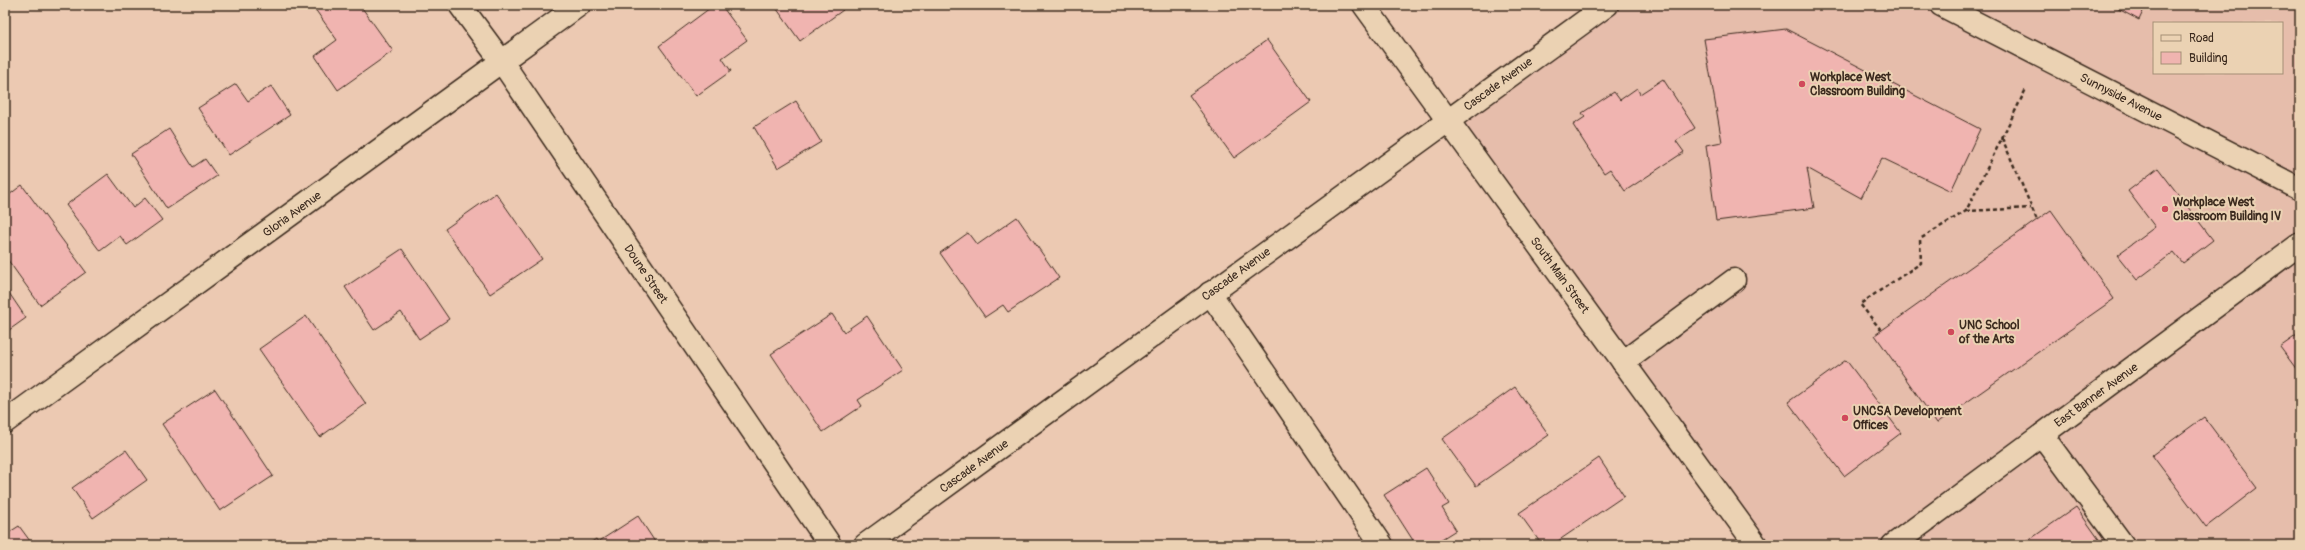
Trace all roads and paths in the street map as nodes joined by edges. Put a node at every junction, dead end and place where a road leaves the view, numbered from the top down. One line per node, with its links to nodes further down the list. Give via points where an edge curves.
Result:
1 (460, 5): 6 (street, Doune Street)
2 (579, 5): 6 (street, Gloria Avenue)
3 (1364, 5): 8 (street, South Main Street)
4 (1607, 5): 8 (street, Cascade Avenue)
5 (1941, 5): 10 (street, Sunnyside Avenue)
6 (502, 62): 19 (street, Gloria Avenue); 21 (street, Doune Street)
7 (2026, 89): 9 (path)
8 (1448, 119): 16 (street, Cascade Avenue); 18 (street, South Main Street)
9 (2002, 138): 11 (path); 12 (path)
10 (2300, 189)
11 (2032, 208): 12 (path); 13 (path)
12 (1966, 211): 17 (path, via 1920,239 1921,263 1860,304)
13 (2037, 220)
14 (2300, 244): 20 (street, East Banner Avenue)
15 (1734, 280): 18 (street)
16 (1210, 293): 22 (street, Cascade Avenue); 23 (street)
17 (1881, 330)
18 (1623, 362): 24 (street, South Main Street)
19 (5, 422)
20 (2042, 435): 25 (street, East Banner Avenue); 26 (street)
21 (830, 545)
22 (866, 545)
23 (1382, 545)
24 (1756, 545)
25 (1893, 545)
26 (2123, 545)

